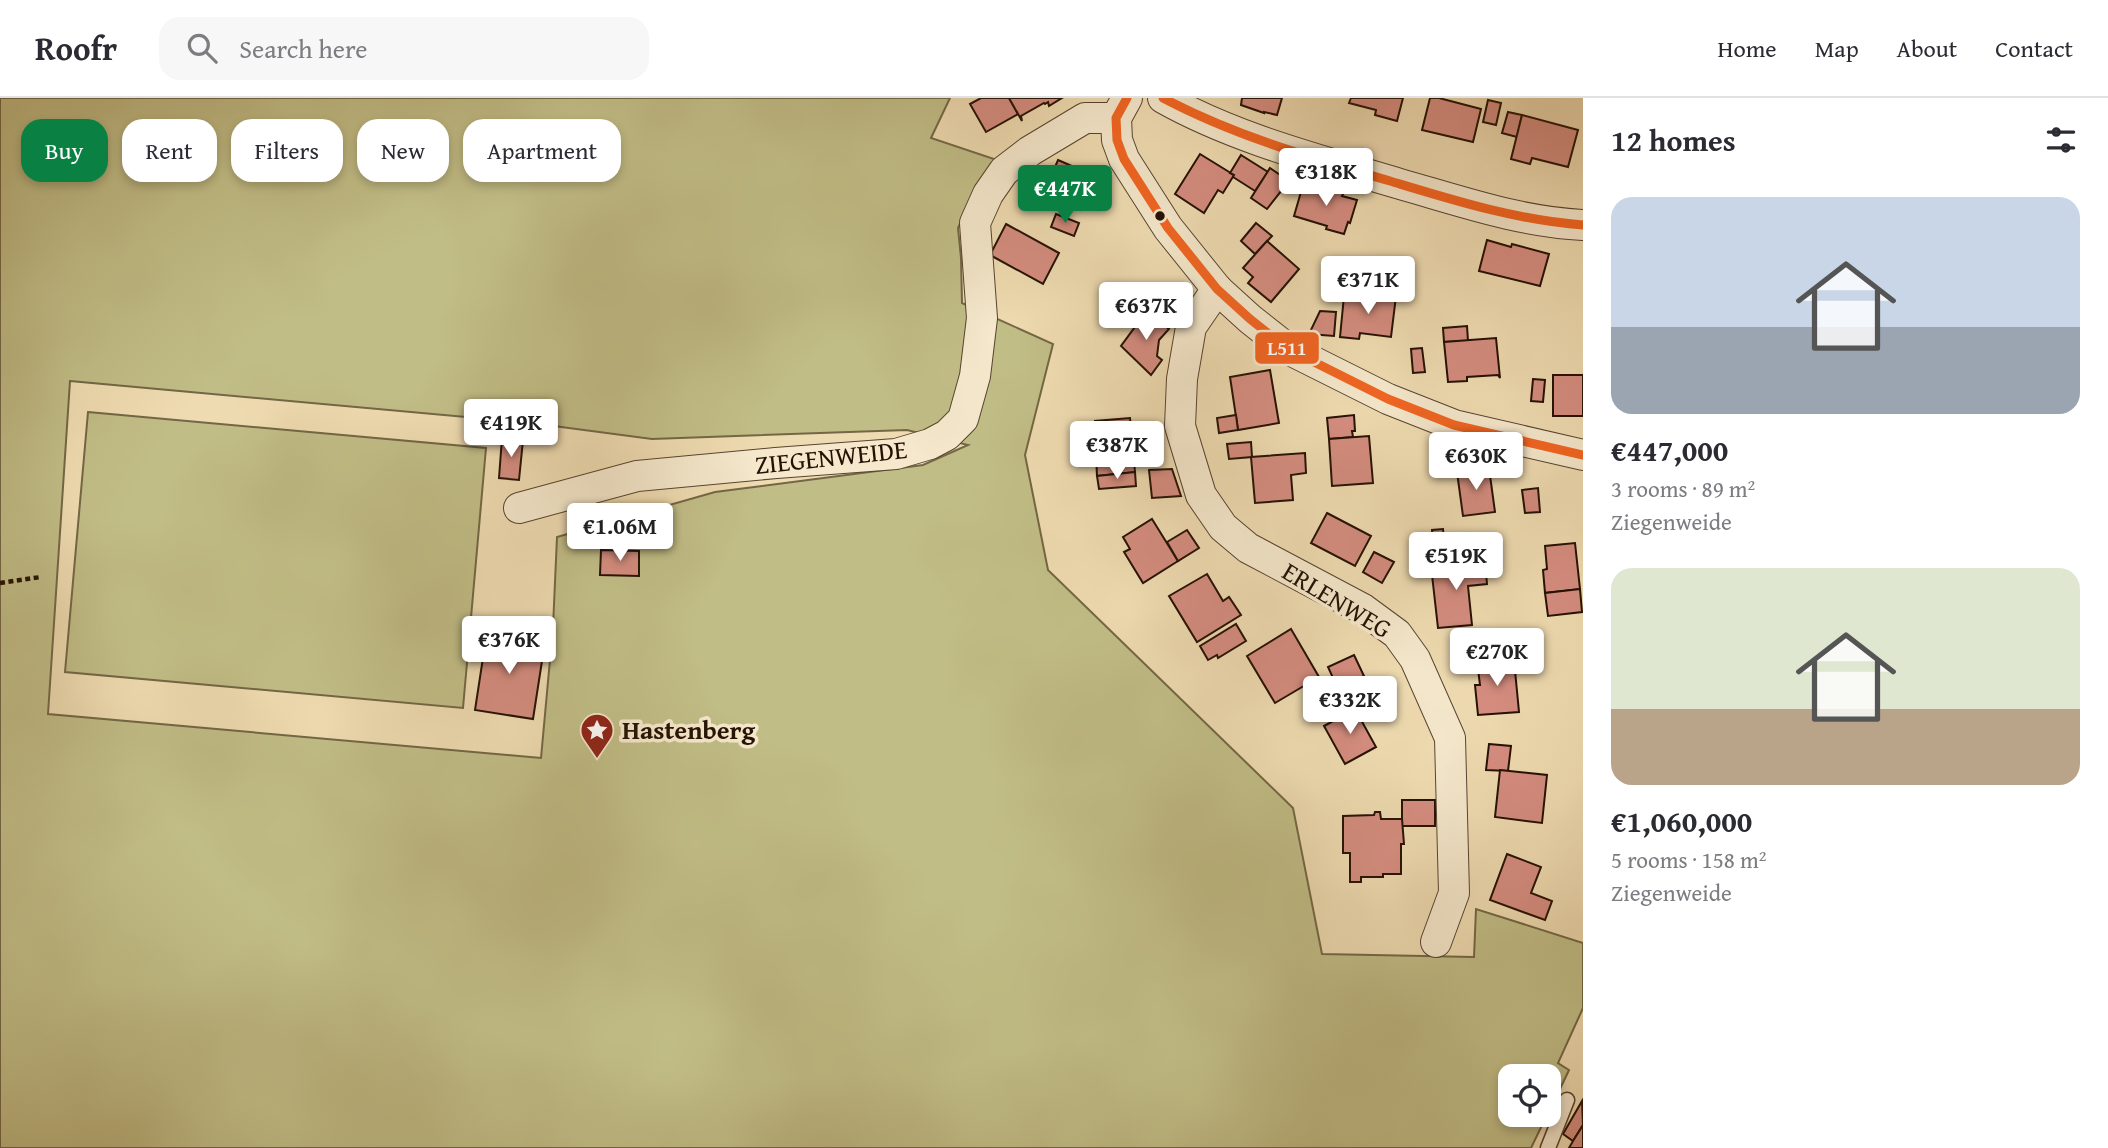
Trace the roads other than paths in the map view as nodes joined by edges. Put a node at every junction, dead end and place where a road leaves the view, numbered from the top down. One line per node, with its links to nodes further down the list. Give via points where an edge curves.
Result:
1 (1163, 98): 3 (street, via 1222,126 1308,157 1499,212)
2 (1122, 108): 4 (street, via 1117,140 1124,159 1168,228); 6 (street, ZIEGENWEIDE, via 1085,118 1030,151 1004,171 988,194 975,223 982,318 975,376 963,419 947,435 896,454 637,476)
3 (1583, 225)
4 (1217, 289): 5 (street, via 1288,349 1388,399 1454,425); 7 (street, ERLENWEG, via 1191,327 1182,379 1180,426 1201,495 1223,527 1248,548 1363,609 1397,634 1415,659 1450,738 1454,893)
5 (1583, 455)
6 (519, 508)
7 (1436, 942)
8 (1567, 1100): 9 (lane)
9 (1548, 1148)

